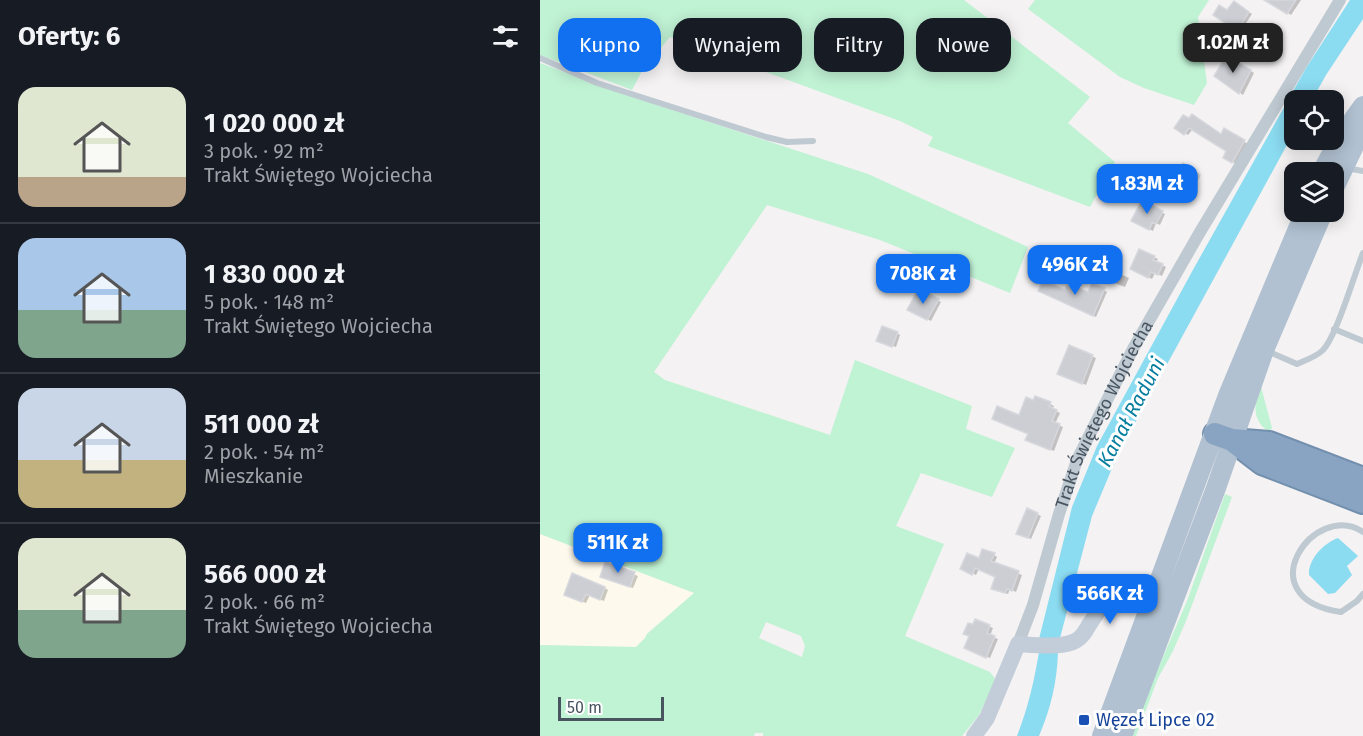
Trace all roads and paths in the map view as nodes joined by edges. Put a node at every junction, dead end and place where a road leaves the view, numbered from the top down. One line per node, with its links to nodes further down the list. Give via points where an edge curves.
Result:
1 (1340, 0): 23 (street, Trakt Świętego Wojciecha, via 1134,347 1077,460)
2 (540, 58): 5 (lane, via 597,83 766,137)
3 (1363, 106): 6 (main road)
4 (1363, 119): 7 (main road)
5 (813, 141)
6 (1327, 162)
7 (1344, 165)
8 (1344, 167): 9 (lane)
9 (1363, 171)
10 (1301, 222): 16 (main road, via 1229,393)
11 (1319, 222): 15 (main road)
12 (1363, 253): 13 (lane)
13 (1334, 329): 14 (lane); 15 (lane, via 1323,350 1298,363)
14 (1363, 341)
15 (1264, 350): 16 (main road)
16 (1224, 437): 17 (highway, via 1269,443); 22 (main road); 26 (main road, via 1216,488)
17 (1303, 467): 18 (highway); 19 (highway)
18 (1363, 479)
19 (1363, 502)
20 (1363, 532): 21 (lane, via 1338,525 1319,531 1300,548 1292,566 1294,586 1307,600 1326,610 1341,612)
21 (1363, 594)
22 (1150, 602): 23 (street, via 1117,593 1108,597 1080,638 1065,644); 25 (main road)
23 (1025, 644): 24 (street)
24 (974, 736)
25 (1102, 736)
26 (1122, 736)

